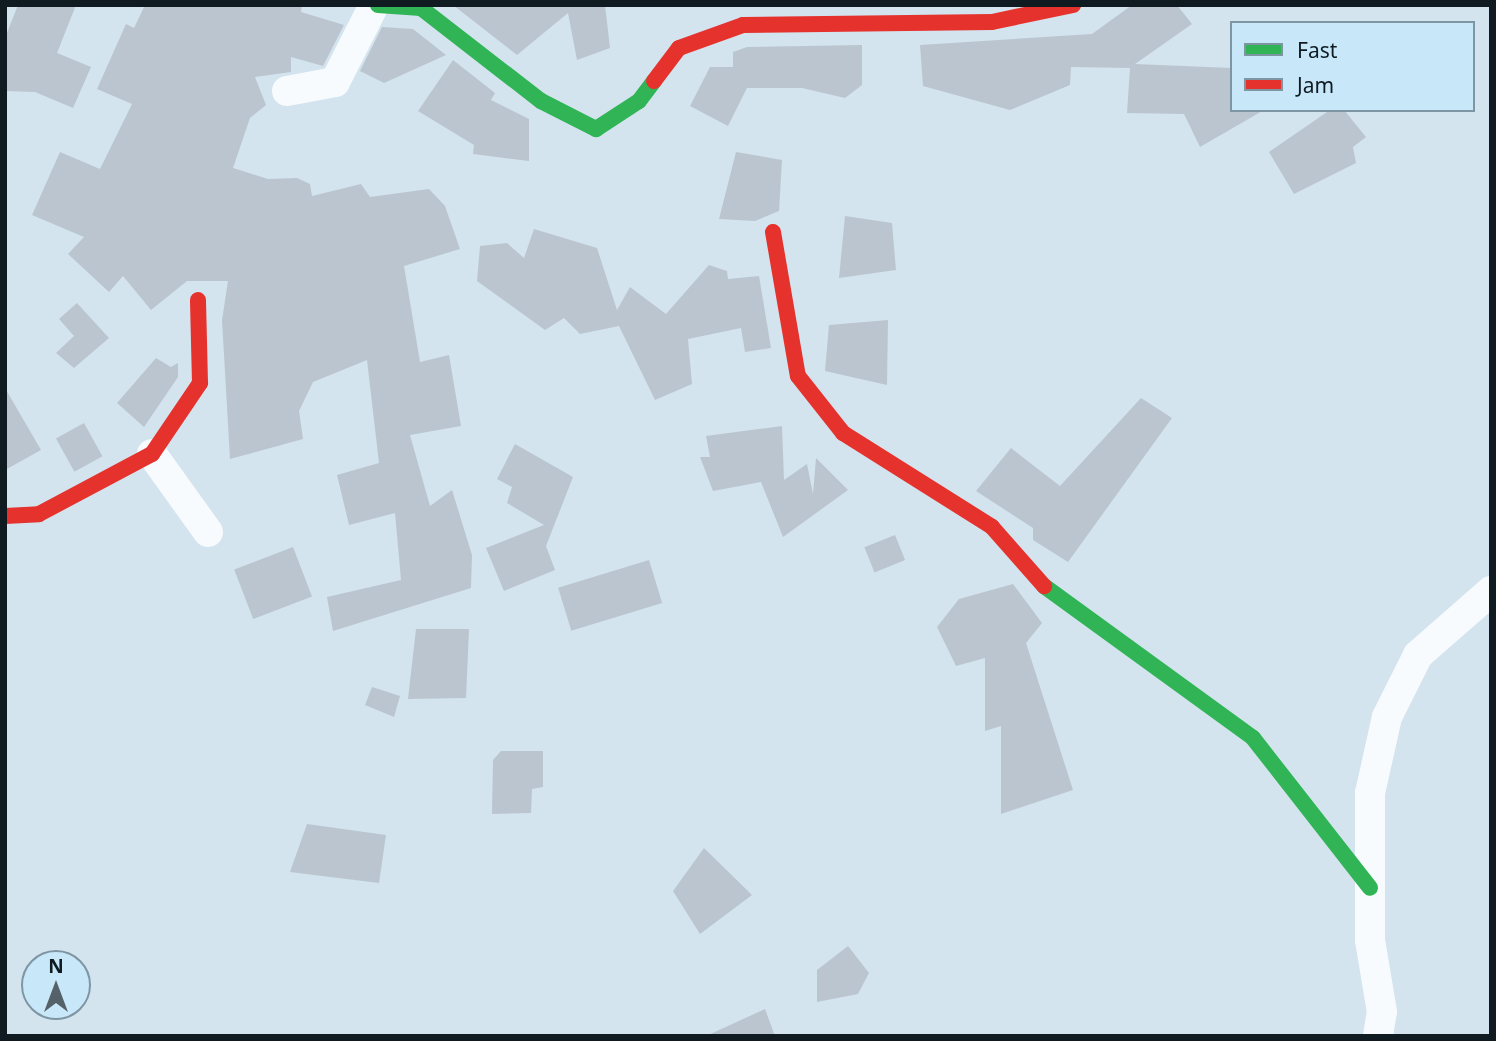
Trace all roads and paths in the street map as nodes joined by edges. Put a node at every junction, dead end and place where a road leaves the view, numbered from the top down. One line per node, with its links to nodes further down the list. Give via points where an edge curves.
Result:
1 (376, 5): 3 (street); 4 (street, via 335,82)
2 (1073, 5): 3 (street, via 992,22 743,25 679,48 639,101 596,129 541,101 421,8)
3 (390, 6)
4 (287, 91)
5 (773, 232): 11 (street, via 798,376 843,433 992,527 1049,591 1253,737)
6 (198, 300): 7 (street, via 200,383)
7 (152, 454): 8 (street, via 39,514); 9 (street)
8 (5, 516)
9 (208, 532)
10 (1491, 591): 11 (street, via 1418,654 1387,717 1370,793)
11 (1370, 888): 12 (street)
12 (1378, 1036)

